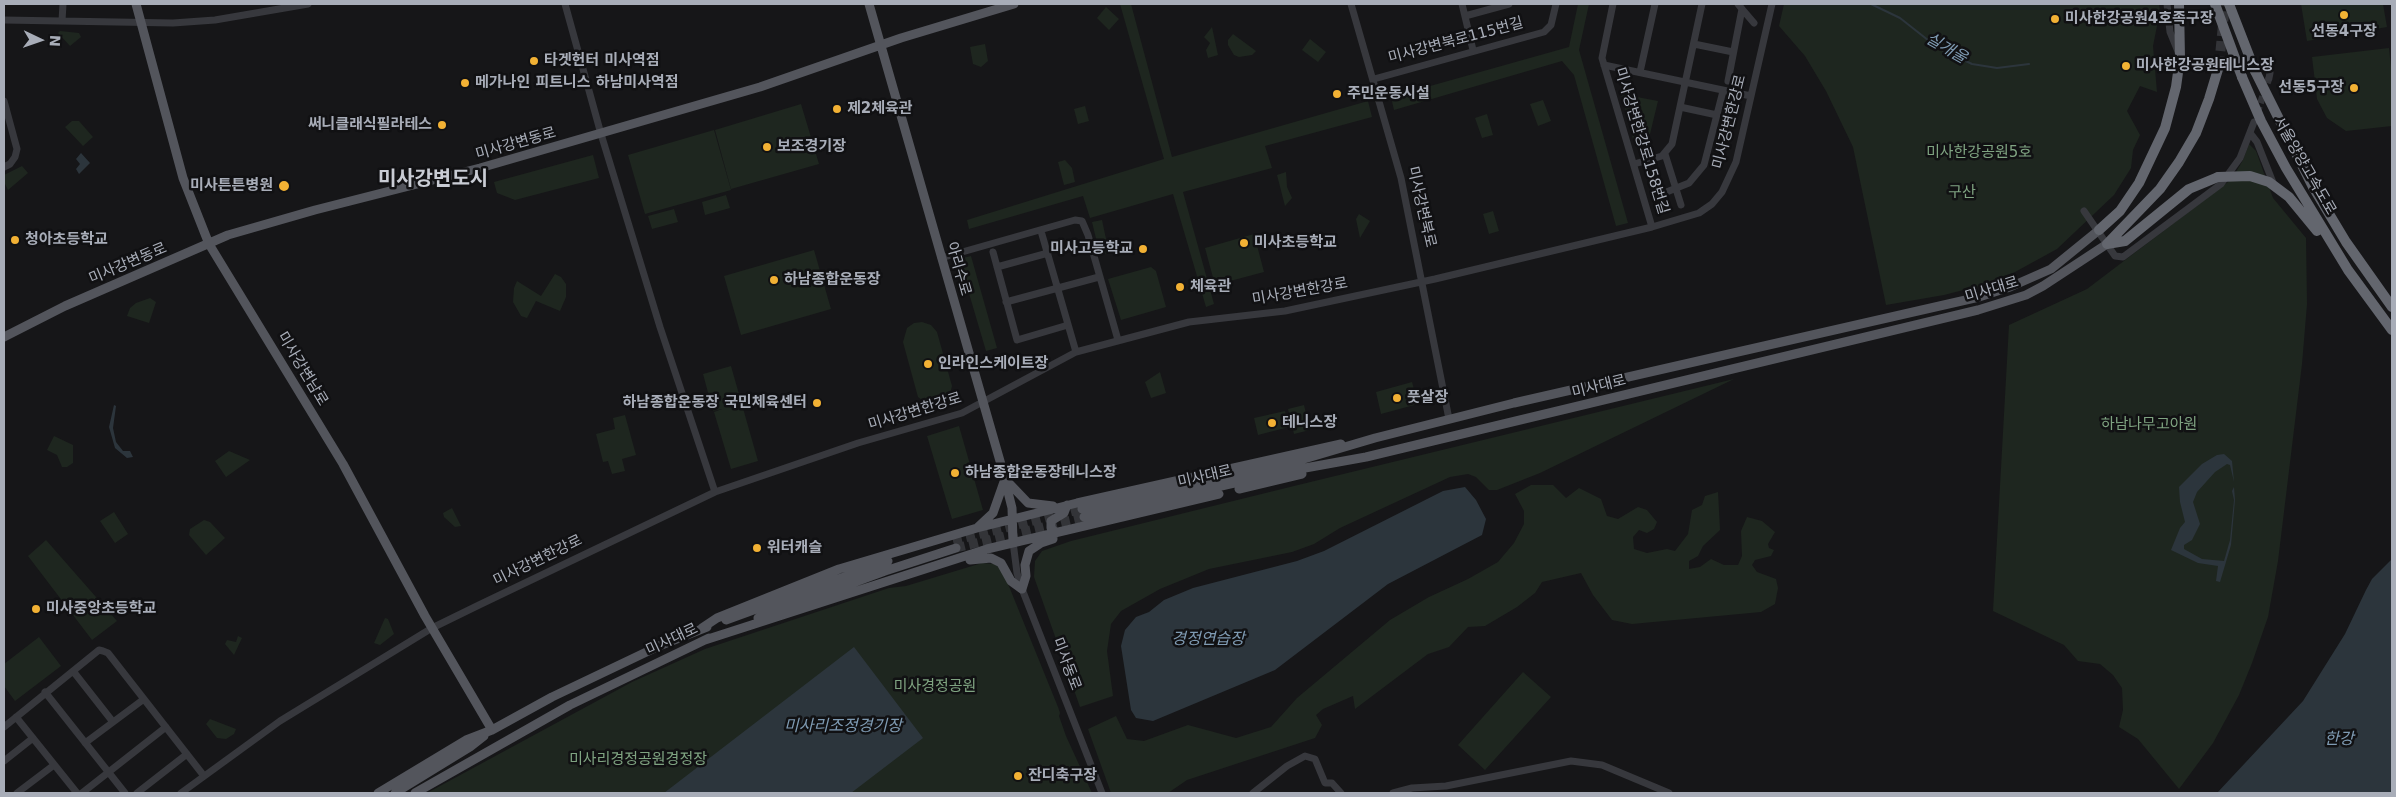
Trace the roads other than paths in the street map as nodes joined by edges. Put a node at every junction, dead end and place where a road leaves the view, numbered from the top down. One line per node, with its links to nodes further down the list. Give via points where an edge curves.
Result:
1 (63, 4): 22 (street)
2 (136, 4): 23 (main road, 미사강변남로)
3 (308, 4): 23 (street, via 215,20)
4 (565, 4): 43 (street)
5 (869, 4): 26 (main road, 아리수로)
6 (1014, 4): 26 (main road, 미사강변동로)
7 (1352, 4): 33 (street, 미사강변북로)
8 (1462, 4): 20 (street)
9 (1509, 4): 20 (street)
10 (1556, 4): 27 (street, 미사강변북로115번길, via 1551,25 1544,32)
11 (1613, 4): 30 (street, 미사강변한강로158번길, via 1602,58)
12 (1655, 4): 32 (street)
13 (1702, 4): 25 (street)
14 (1772, 4): 37 (street, 미사강변한강로)
15 (2166, 4): 29 (street, via 2172,39)
16 (2179, 4): 29 (highway)
17 (2215, 4): 61 (highway, 서울양양고속도로, bridge, via 2261,121)
18 (2229, 4): 66 (highway, 서울양양고속도로, bridge, via 2255,71 2313,187 2346,242)
19 (1740, 6): 24 (street); 28 (street)
20 (1465, 16): 27 (street)
21 (4, 20): 22 (street)
22 (62, 21): 23 (street)
23 (141, 23): 55 (main road, 미사강변남로, via 183,178)
24 (1754, 23)
25 (1694, 44): 28 (street); 35 (street)
26 (881, 45): 43 (main road, 미사강변동로, via 760,87); 59 (main road, 아리수로)
27 (1473, 50): 33 (street, 미사강변북로115번길)
28 (1733, 52): 34 (street)
29 (2180, 58): 53 (highway, via 2170,114 2154,153 2120,212)
30 (1604, 64): 32 (street); 45 (street, 미사강변한강로158번길)
31 (2219, 66): 56 (highway, via 2196,133 2178,162 2160,188)
32 (1640, 72): 35 (street)
33 (1374, 79): 63 (street, 미사강변북로, via 1401,178)
34 (1728, 81)
35 (1686, 82): 36 (street); 39 (street)
36 (1723, 90): 37 (street); 40 (street, 미사강변한강로158번길)
37 (1751, 96): 52 (street, 미사강변한강로, via 1736,162 1722,192 1699,212)
38 (4, 101): 46 (street, via 17,149 10,164)
39 (1680, 108): 40 (street); 44 (street, via 1672,144)
40 (1717, 115): 47 (street, 미사강변한강로158번길, via 1704,165 1696,176)
41 (2254, 122): 42 (street)
42 (2250, 133): 48 (street, via 2257,142); 56 (street, via 2240,158 2221,184 2123,257 2115,256)
43 (601, 134): 55 (main road, 미사강변동로, via 315,210 228,235); 77 (street)
44 (1665, 154): 45 (street); 47 (street)
45 (1634, 164): 52 (street, 미사강변한강로158번길)
46 (4, 167)
47 (1676, 190): 49 (street); 50 (street)
48 (2277, 192)
49 (1664, 193)
50 (1681, 205)
51 (2084, 211): 53 (street)
52 (1652, 227): 63 (street, 미사강변한강로)
53 (2099, 230): 56 (street); 73 (main road, 미사대로, via 2051,269 1979,297)
54 (1041, 231): 58 (street); 59 (street); 62 (street, via 1075,220 1082,221)
55 (209, 244): 69 (main road, 미사강변동로, via 65,306); 87 (main road, 미사강변남로, via 343,464)
56 (2107, 244): 61 (highway, bridge, via 2125,241 2189,189 2218,177 2250,176 2281,189); 75 (main road, 미사대로, via 2044,286 1993,305)
57 (993, 252): 60 (street)
58 (1048, 253): 60 (street); 64 (street)
59 (941, 258): 72 (main road, 아리수로)
60 (996, 267): 65 (street)
61 (2348, 270): 68 (highway, 서울양양고속도로, bridge)
62 (1100, 277): 64 (street); 70 (street)
63 (1423, 281): 70 (street, 미사강변한강로, via 1285,311 1189,322); 73 (street, 미사강변북로)
64 (1058, 288): 65 (street); 67 (street)
65 (1006, 302): 67 (street, via 1017,340)
66 (2392, 307)
67 (1068, 325): 71 (street)
68 (2392, 330)
69 (4, 337)
70 (1118, 340): 71 (street, 미사강변한강로)
71 (1076, 352): 72 (street, 미사강변한강로)
72 (983, 403): 76 (main road, 아리수로); 77 (street, 미사강변한강로, via 962,413)
73 (1450, 420): 74 (main road, 미사대로)
74 (1366, 441): 75 (main road, 미사대로, via 1287,464 1083,513); 78 (main road, via 1329,445)
75 (1366, 457): 81 (main road)
76 (1005, 478): 78 (main road, via 1028,503); 79 (main road, 아리수로); 80 (main road, via 993,513)
77 (715, 492): 87 (street, 미사강변한강로)
78 (1064, 506): 79 (main road); 82 (main road, via 1064,513 1051,521 1051,528)
79 (1013, 519): 80 (main road); 84 (main road, 아리수로)
80 (977, 528): 83 (main road)
81 (1068, 530): 82 (main road); 86 (main road, via 1030,551)
82 (1056, 533): 84 (main road)
83 (954, 542): 85 (main road, via 960,544); 88 (main road, 미사대로); 96 (main road, 미사대로, via 839,569 717,618 702,628 590,678)
84 (1014, 542): 85 (main road); 86 (street, 미사동로)
85 (959, 559): 86 (main road, via 991,558 1001,563 1011,581); 88 (main road)
86 (1022, 589): 113 (street, 미사동로)
87 (432, 628): 96 (main road, 미사강변남로); 103 (street, 미사강변한강로, via 280,721)
88 (705, 640): 112 (main road, 미사대로, via 570,704)
89 (73, 671): 90 (street); 91 (street, via 103,650); 93 (street)
90 (45, 692): 92 (street); 98 (street)
91 (144, 699): 93 (street); 95 (street)
92 (16, 717): 94 (street); 97 (street)
93 (113, 722): 98 (street)
94 (4, 727)
95 (166, 727): 99 (street); 102 (street)
96 (492, 730): 110 (main road, 미사대로, via 466,740); 111 (main road, 미사대로, via 470,748)
97 (33, 738): 100 (street); 101 (street)
98 (85, 743): 102 (street)
99 (187, 754): 103 (street); 108 (street)
100 (4, 761)
101 (54, 765): 104 (street); 105 (street)
102 (108, 772): 106 (street); 107 (street)
103 (204, 776): 109 (street, 미사강변한강로)
104 (17, 793)
105 (77, 793)
106 (82, 793)
107 (125, 793)
108 (137, 793)
109 (181, 793)
110 (378, 793)
111 (395, 793)
112 (415, 793)
113 (1102, 793)
114 (1252, 793): 115 (street, via 1305,756 1315,759 1325,782 1332,783)
115 (1341, 793)
116 (1393, 793): 117 (street, via 1571,761 1602,765)
117 (1669, 793)

